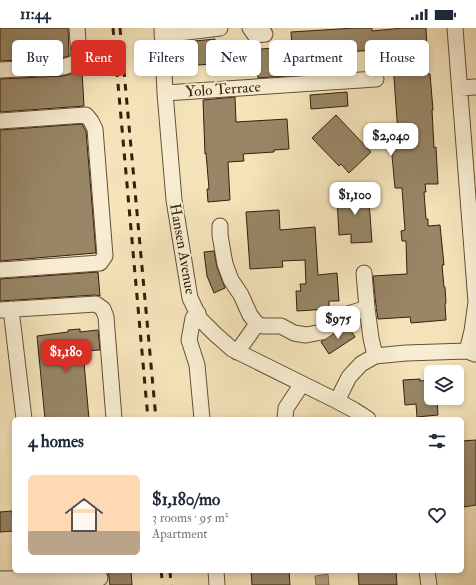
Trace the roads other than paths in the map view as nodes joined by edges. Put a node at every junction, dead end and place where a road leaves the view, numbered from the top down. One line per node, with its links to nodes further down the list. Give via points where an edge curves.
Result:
1 (77, 28): 7 (street, via 79,55 76,63)
2 (220, 28): 5 (street)
3 (250, 28): 6 (street, via 254,35)
4 (455, 28): 10 (street)
5 (162, 32): 11 (street, Hansen Avenue)
6 (266, 34)
7 (0, 70)
8 (376, 79): 11 (street, Yolo Terrace)
9 (476, 87): 10 (street)
10 (460, 88): 21 (street, via 476,302)
11 (165, 92): 18 (street, Hansen Avenue, via 174,200 190,298)
12 (0, 121): 14 (street, via 86,115 91,121 95,129 106,256 100,263)
13 (220, 226): 19 (street, via 225,264 231,280)
14 (0, 270)
15 (364, 273): 16 (street)
16 (367, 308): 19 (street, via 348,314 322,332 294,333 281,326); 22 (street)
17 (6, 310): 25 (street); 26 (street, via 96,304 103,310 106,317)
18 (198, 313): 20 (street, Hansen Avenue, via 200,319 215,334); 27 (street, via 193,318 189,340 197,365)
19 (257, 324): 20 (street)
20 (237, 352): 23 (street, Hansen Avenue)
21 (472, 353): 22 (street)
22 (375, 356): 24 (street, via 361,364 349,377)
23 (302, 384): 24 (street, Hansen Avenue); 28 (street, via 286,408)
24 (337, 400): 29 (street, Hansen Avenue)
25 (24, 417)
26 (114, 417)
27 (202, 417)
28 (285, 417)
29 (365, 417)
30 (216, 573): 35 (street)
31 (427, 573): 36 (street)
32 (100, 578): 34 (street)
33 (0, 579): 34 (street)
34 (27, 582)
35 (217, 585)
36 (429, 585)

